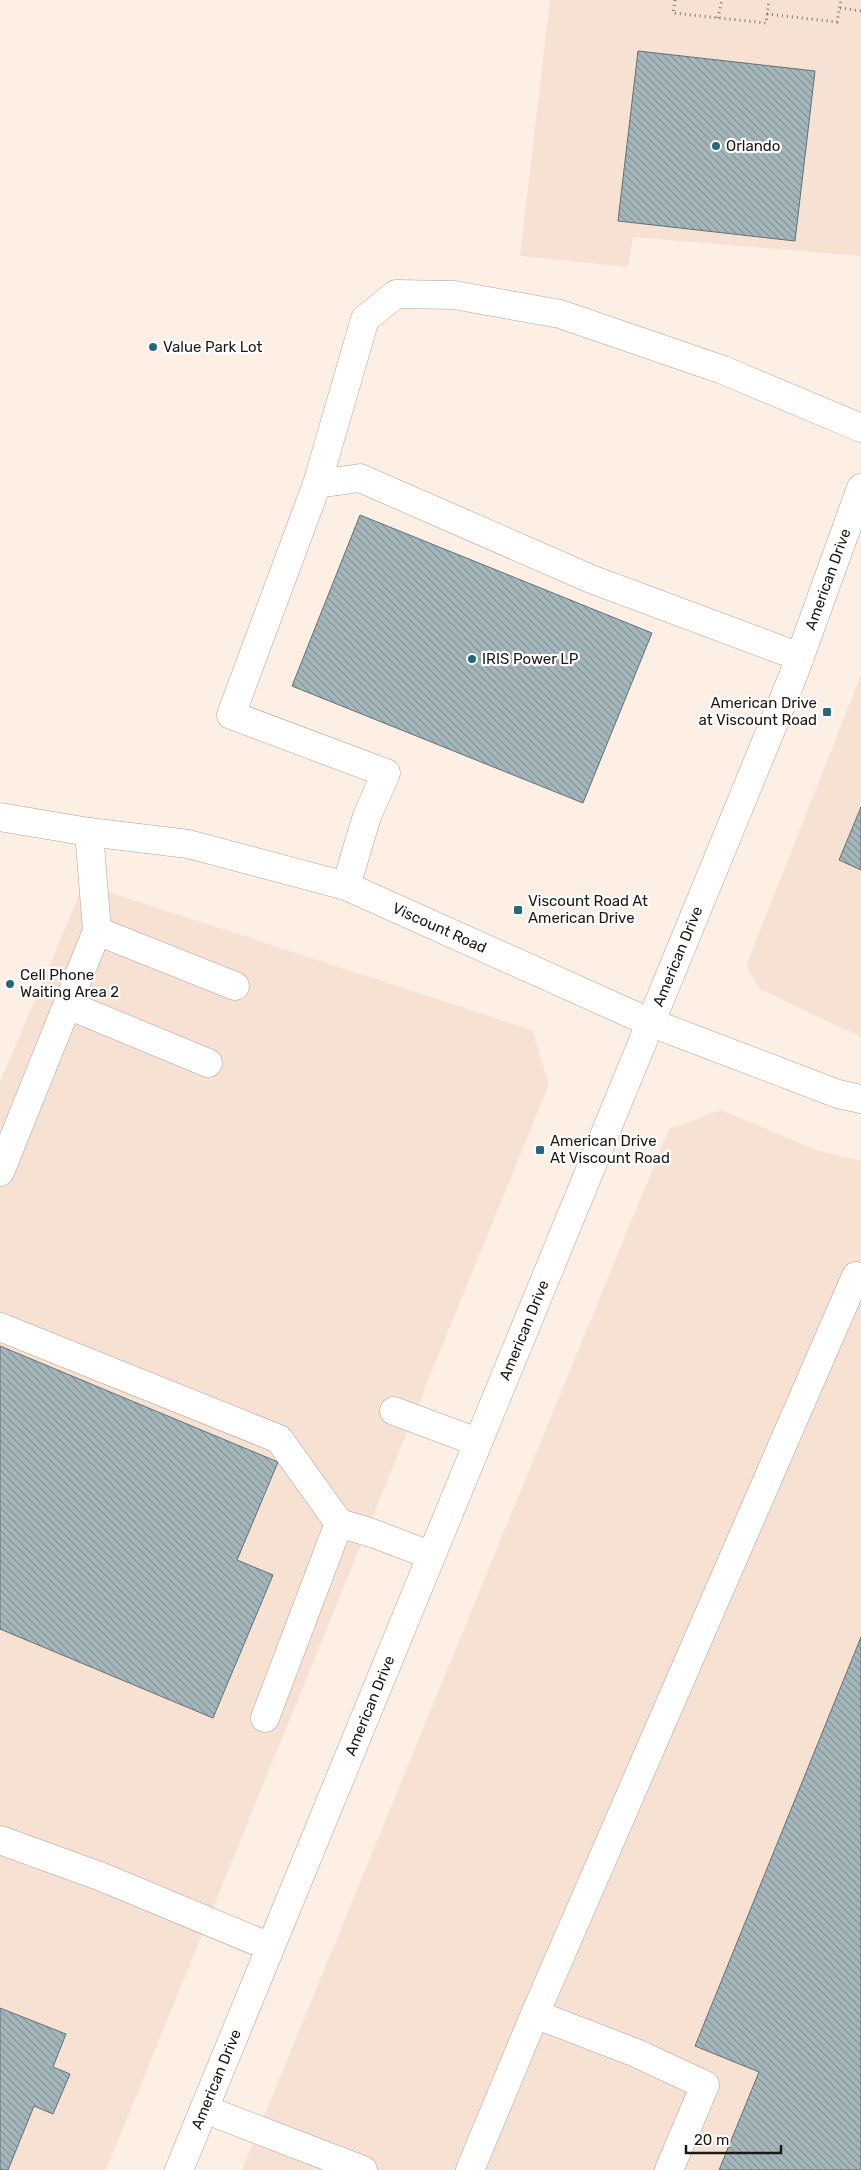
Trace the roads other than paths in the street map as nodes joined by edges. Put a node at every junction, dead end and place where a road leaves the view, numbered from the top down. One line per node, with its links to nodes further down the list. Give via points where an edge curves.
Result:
1 (861, 428): 2 (street, via 722,370 560,314 454,295 396,294 365,319)
2 (317, 484): 4 (street, via 360,478 591,579); 7 (street, via 231,715 386,773 367,816)
3 (861, 488): 4 (street, American Drive)
4 (800, 657): 11 (street, American Drive)
5 (0, 817): 6 (street, Viscount Road)
6 (89, 832): 7 (street, Viscount Road, via 188,844); 8 (street)
7 (346, 886): 11 (street, Viscount Road)
8 (97, 931): 9 (street); 10 (street)
9 (235, 986)
10 (68, 1004): 12 (street); 14 (street)
11 (649, 1022): 13 (street, Viscount Road, via 838,1094); 18 (street, American Drive)
12 (208, 1063)
13 (861, 1099)
14 (0, 1172)
15 (856, 1276): 24 (street)
16 (0, 1327): 19 (street, via 279,1439)
17 (394, 1411): 18 (street)
18 (477, 1442): 20 (street, American Drive)
19 (339, 1523): 20 (street); 21 (street)
20 (430, 1555): 23 (street, American Drive)
21 (265, 1718)
22 (0, 1840): 23 (street, via 102,1877)
23 (270, 1948): 25 (street, American Drive)
24 (535, 2014): 28 (street); 29 (street, via 705,2084)
25 (204, 2109): 26 (street, American Drive); 27 (street)
26 (179, 2170)
27 (363, 2170)
28 (470, 2170)
29 (669, 2170)

